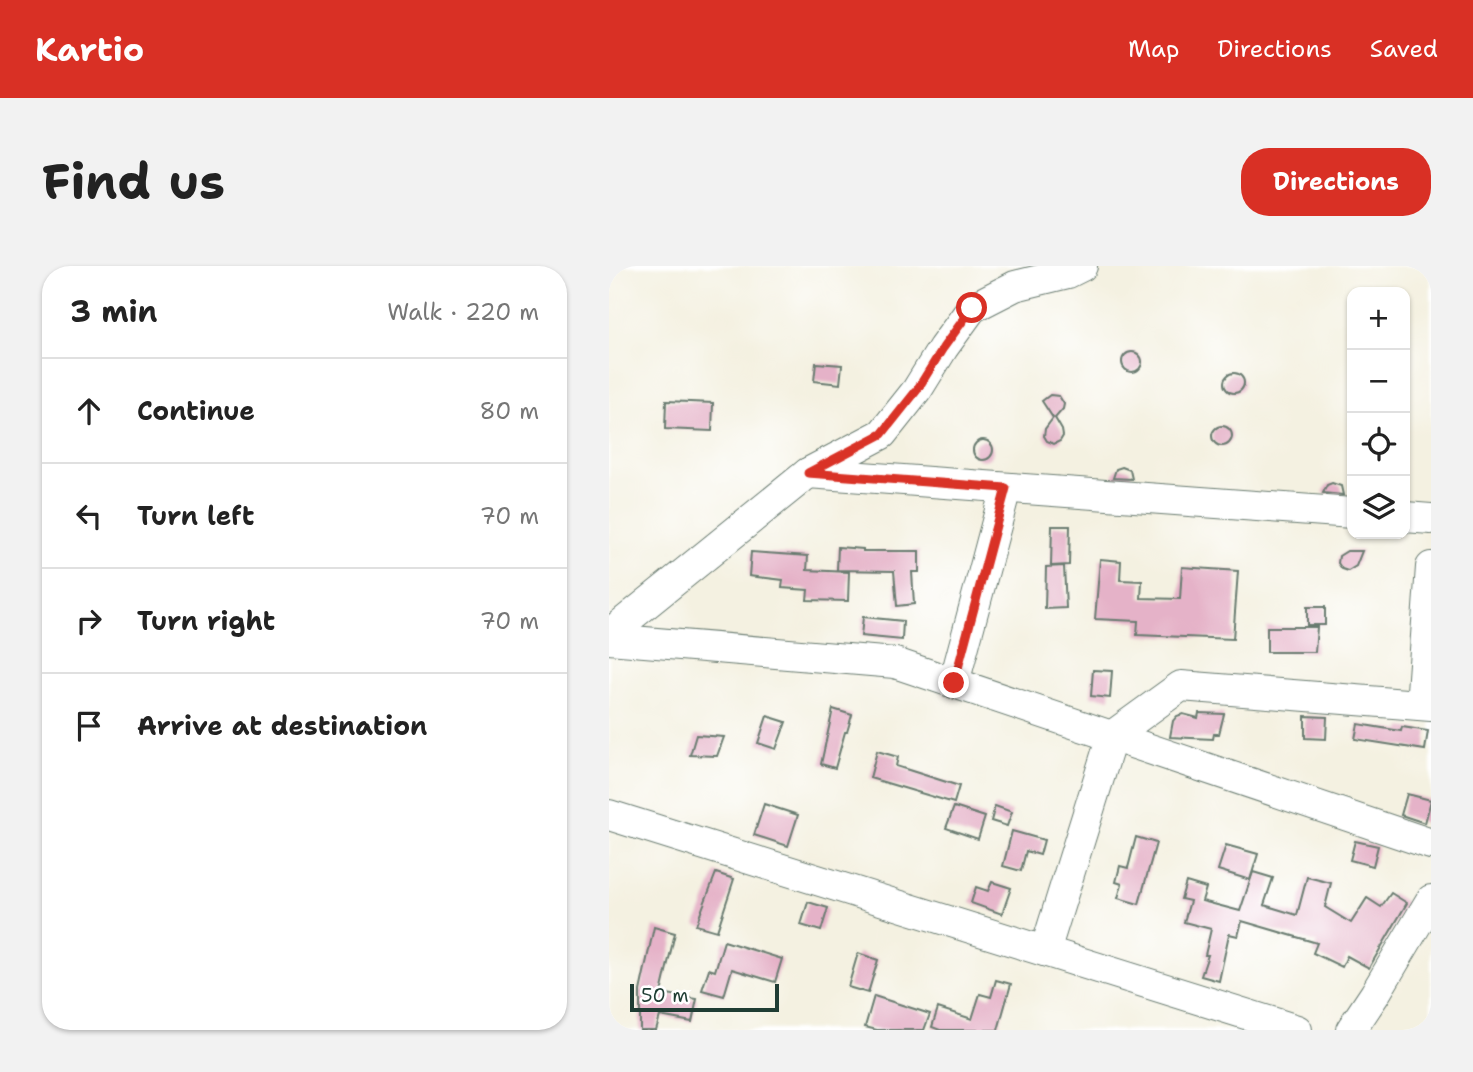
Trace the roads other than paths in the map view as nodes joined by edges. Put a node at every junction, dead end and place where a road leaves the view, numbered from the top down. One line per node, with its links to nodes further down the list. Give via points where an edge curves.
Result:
1 (1081, 266): 2 (street, via 1015,286 972,308 882,434)
2 (808, 473): 3 (street); 8 (street)
3 (1006, 488): 4 (street); 9 (street)
4 (1347, 513)
5 (1410, 517): 6 (street)
6 (1431, 519)
7 (1431, 567): 10 (street)
8 (609, 637): 9 (street, via 895,663)
9 (954, 683): 11 (street)
10 (1426, 705): 11 (street, via 1181,686)
11 (1112, 736): 13 (street); 15 (street)
12 (609, 815): 15 (street)
13 (1431, 844)
14 (1431, 900): 17 (street)
15 (1045, 951): 16 (street)
16 (1297, 1030)
17 (1351, 1030)

